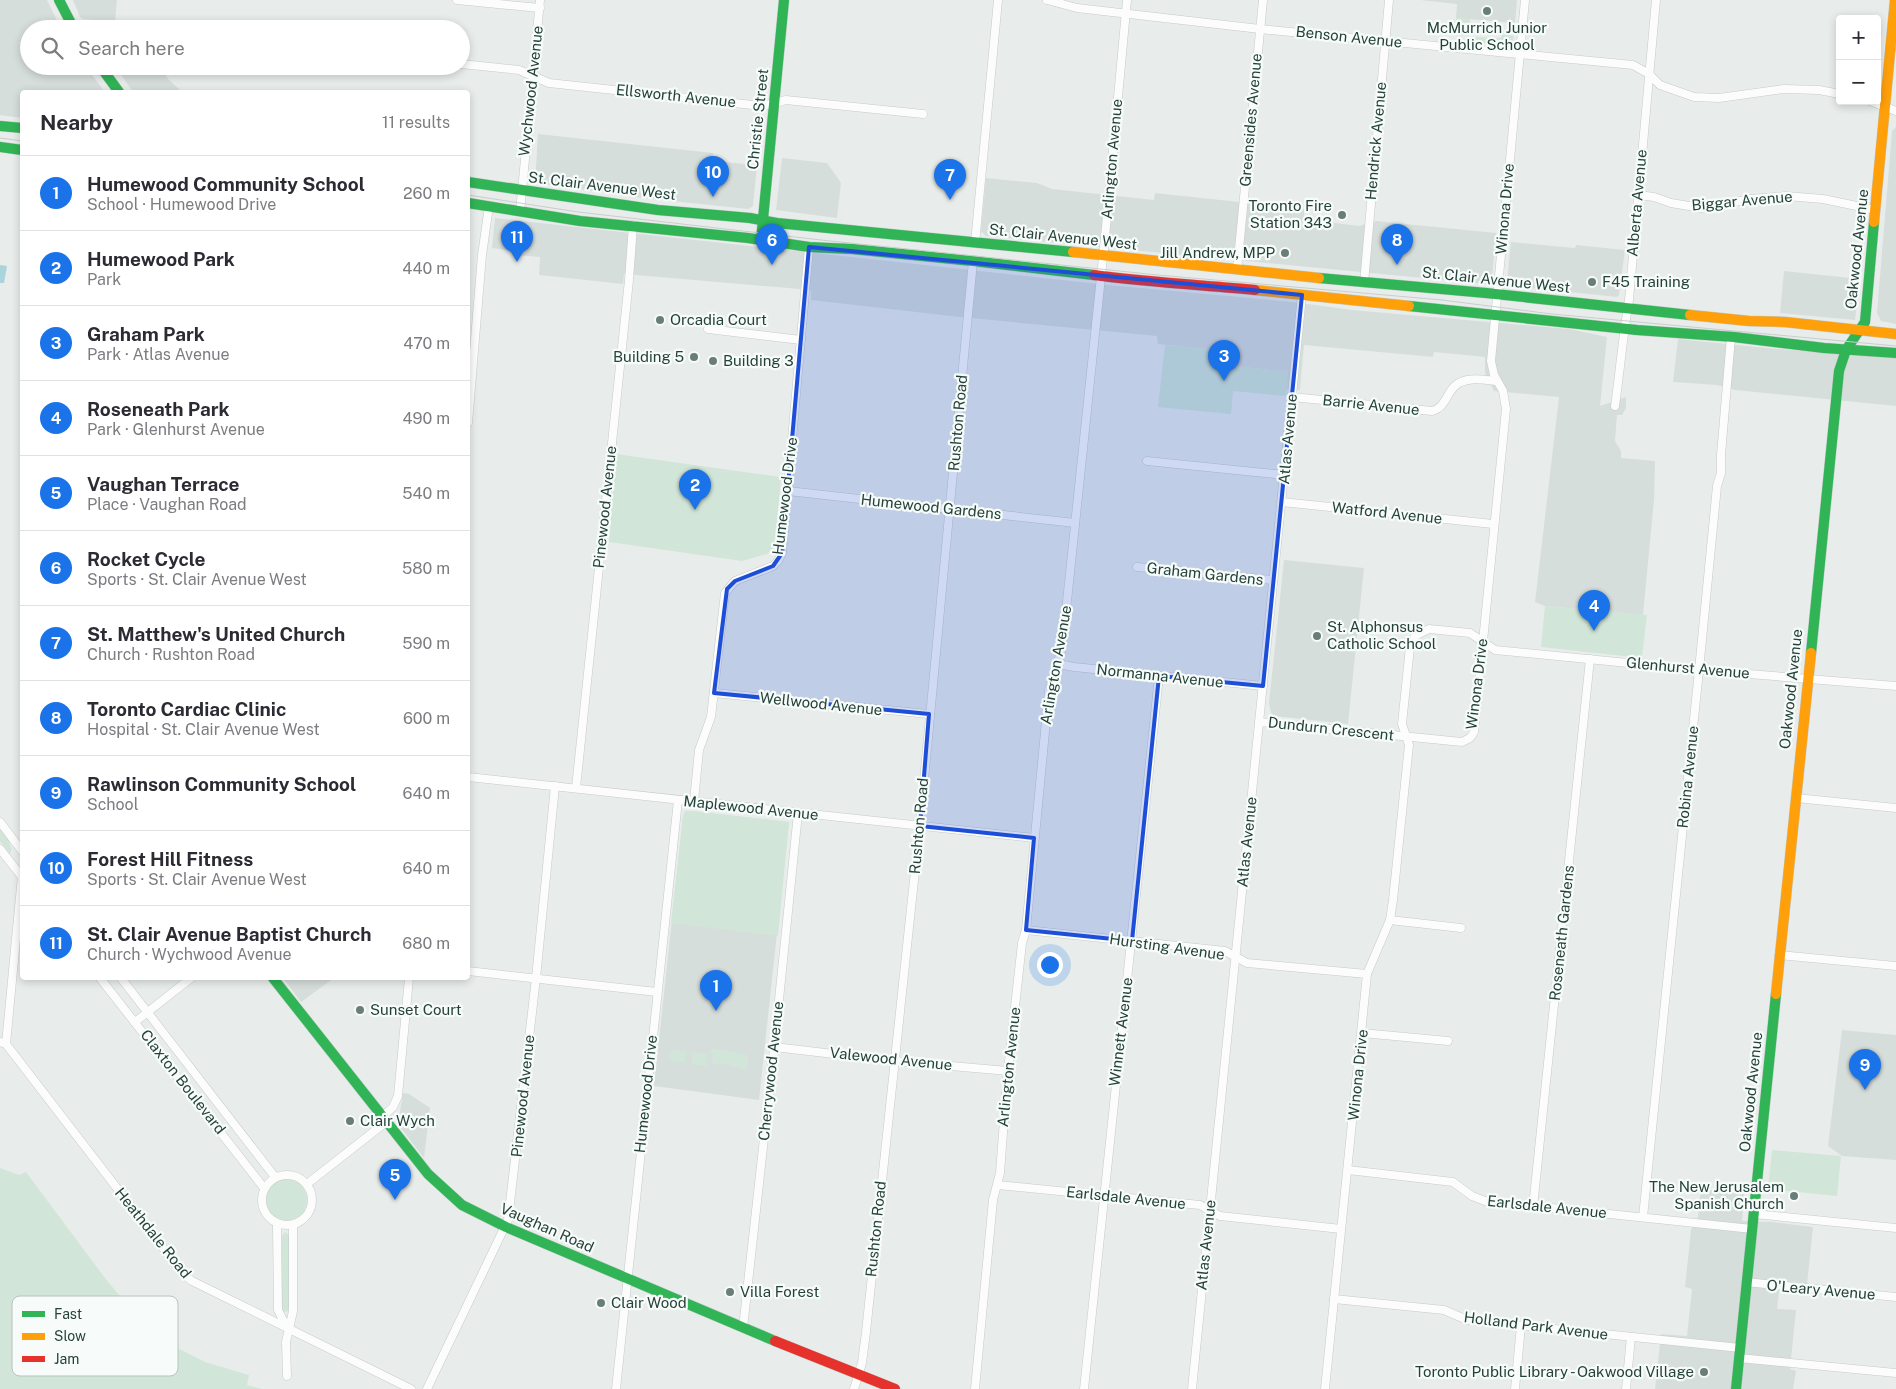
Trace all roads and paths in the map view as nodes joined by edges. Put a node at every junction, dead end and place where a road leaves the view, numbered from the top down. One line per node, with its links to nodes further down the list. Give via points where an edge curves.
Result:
1 (59, 0): 14 (main road)
2 (456, 0): 12 (street)
3 (784, 0): 24 (main road, Christie Street)
4 (998, 0): 43 (street)
5 (1047, 0): 13 (street, Benson Avenue, via 1077,8)
6 (1127, 0): 13 (street, Arlington Avenue)
7 (1262, 0): 15 (street, Greensides Avenue)
8 (1389, 0): 16 (street, Hendrick Avenue)
9 (1525, 0): 17 (street, Winona Drive)
10 (1656, 0): 19 (street, Alberta Avenue)
11 (1894, 0): 26 (main road, Oakwood Avenue)
12 (540, 4): 21 (street, Wychwood Avenue)
13 (1126, 12): 15 (street, Benson Avenue); 45 (street, Arlington Avenue)
14 (69, 20)
15 (1260, 29): 16 (street, Benson Avenue); 47 (street, Greensides Avenue)
16 (1385, 41): 17 (street, Benson Avenue); 49 (street, Hendrick Avenue)
17 (1520, 55): 19 (street, Benson Avenue, via 1633,65); 50 (street, Winona Drive)
18 (470, 65): 21 (street, Ellsworth Avenue, via 519,70)
19 (1649, 74): 23 (street, Benson Avenue, via 1660,85 1706,98 1784,89); 35 (street, Alberta Avenue)
20 (106, 75): 22 (main road)
21 (533, 75): 24 (street, Ellsworth Avenue, via 558,84 762,106); 34 (street, Wychwood Avenue)
22 (117, 90)
23 (1836, 93)
24 (775, 103): 28 (street, Ellsworth Avenue, via 786,100); 40 (main road, Christie Street)
25 (1880, 105): 26 (street)
26 (1885, 107): 27 (street); 38 (main road, Oakwood Avenue)
27 (1896, 111)
28 (923, 114)
29 (0, 126): 30 (main road)
30 (20, 128)
31 (0, 147): 32 (main road)
32 (20, 150)
33 (470, 182): 34 (main road, St. Clair Avenue West)
34 (522, 191): 39 (street, Wychwood Avenue); 40 (main road, St. Clair Avenue West, via 625,206)
35 (1638, 195): 38 (street, Biggar Avenue, via 1701,208 1786,196 1823,199); 52 (street, Alberta Avenue)
36 (470, 203): 37 (main road)
37 (489, 206): 39 (main road); 64 (street)
38 (1876, 210): 56 (main road, Oakwood Avenue, via 1865,322)
39 (520, 212): 41 (main road)
40 (763, 220): 42 (main road, Christie Street); 43 (main road, St. Clair Avenue West)
41 (633, 225): 42 (main road); 89 (street, Pinewood Avenue)
42 (761, 240): 44 (main road)
43 (975, 244): 45 (main road, St. Clair Avenue West)
44 (809, 247): 46 (main road); 59 (street, Humewood Drive)
45 (1103, 256): 47 (main road, St. Clair Avenue West); 48 (street, Arlington Avenue)
46 (973, 261): 48 (main road); 70 (street, Rushton Road)
47 (1237, 270): 49 (main road, St. Clair Avenue West)
48 (1101, 276): 51 (main road); 71 (street, Arlington Avenue)
49 (1364, 283): 50 (main road, St. Clair Avenue West)
50 (1497, 294): 52 (main road, St. Clair Avenue West); 53 (street, Winona Drive)
51 (1302, 295): 53 (main road); 63 (street, Atlas Avenue)
52 (1627, 309): 54 (street, Alberta Avenue); 56 (main road, St. Clair Avenue West)
53 (1496, 315): 54 (main road); 62 (street, Winona Drive, via 1491,366)
54 (1624, 328): 58 (main road); 65 (street, Alberta Avenue)
55 (708, 329): 59 (street)
56 (1861, 330): 57 (main road, St. Clair Avenue West); 60 (main road, Oakwood Avenue)
57 (1896, 334)
58 (1731, 337): 60 (main road); 78 (street, Robina Avenue, via 1721,473 1717,486)
59 (801, 340): 68 (street, Humewood Drive)
60 (1845, 349): 61 (main road); 80 (main road, Oakwood Avenue, via 1840,357)
61 (1896, 353)
62 (1496, 381): 63 (street, Barrie Avenue, via 1461,382 1452,387 1439,409 1432,411); 72 (street, Winona Drive, via 1503,391 1506,409)
63 (1292, 397): 67 (street, Atlas Avenue)
64 (470, 399)
65 (1615, 406)
66 (1147, 461): 67 (street)
67 (1285, 474): 69 (street, Atlas Avenue)
68 (788, 491): 70 (street, Humewood Gardens); 83 (street, Humewood Drive, via 782,553 778,561 773,566 735,580 725,593)
69 (1282, 502): 72 (street, Watford Avenue); 74 (street, Atlas Avenue)
70 (950, 509): 71 (street, Humewood Gardens); 84 (street, Rushton Road)
71 (1075, 523): 77 (street, Arlington Avenue)
72 (1493, 524): 75 (street, Winona Drive)
73 (1137, 567): 74 (street, Graham Gardens)
74 (1273, 580): 81 (street, Atlas Avenue)
75 (1483, 642): 76 (street, Glenhurst Avenue, via 1495,650); 86 (street, Winona Drive, via 1472,735 1462,742); 86 (street, Dundurn Crescent, via 1470,633 1429,629 1415,636 1410,646 1402,724)
76 (1590, 659): 78 (street, Glenhurst Avenue); 133 (street, Roseneath Gardens)
77 (1058, 664): 79 (street, Normanna Avenue); 97 (street, Arlington Avenue, via 1049,690)
78 (1699, 670): 80 (street, Glenhurst Avenue); 136 (street, Robina Avenue)
79 (1159, 676): 81 (street, Normanna Avenue); 105 (street, Winnett Avenue)
80 (1807, 678): 82 (street, Glenhurst Avenue); 90 (main road, Oakwood Avenue)
81 (1263, 686): 85 (street, Atlas Avenue)
82 (1896, 686)
83 (714, 693): 84 (street, Wellwood Avenue); 92 (street, Humewood Drive, via 710,722 699,750)
84 (929, 714): 96 (street, Rushton Road)
85 (1259, 722): 86 (street, Dundurn Crescent); 107 (street, Atlas Avenue)
86 (1406, 737): 102 (street, Winona Drive, via 1409,745)
87 (470, 776): 88 (street, Maplewood Avenue)
88 (555, 786): 89 (street, Maplewood Avenue); 111 (street, Pinewood Avenue)
89 (576, 788): 91 (street, Maplewood Avenue)
90 (1796, 798): 93 (street); 106 (main road, Oakwood Avenue)
91 (678, 800): 92 (street, Maplewood Avenue); 117 (street, Humewood Drive)
92 (694, 801): 94 (street, Maplewood Avenue)
93 (1896, 808)
94 (798, 813): 96 (street, Maplewood Avenue); 123 (street, Cherrywood Avenue)
95 (0, 822): 98 (street)
96 (920, 826): 97 (street, Maplewood Avenue); 124 (street, Rushton Road)
97 (1034, 838): 104 (street, Arlington Avenue)
98 (20, 848)
99 (0, 849): 100 (street)
100 (20, 874)
101 (20, 894): 122 (street)
102 (1390, 920): 103 (street); 110 (street, Winona Drive)
103 (1461, 928)
104 (1026, 930): 105 (street, Hursting Avenue); 125 (street, Arlington Avenue)
105 (1132, 941): 107 (street, Hursting Avenue, via 1225,951); 132 (street, Winnett Avenue)
106 (1779, 955): 108 (street); 135 (main road, Oakwood Avenue)
107 (1235, 957): 110 (street, Hursting Avenue, via 1247,963); 134 (street, Atlas Avenue)
108 (1896, 966)
109 (470, 971): 111 (street)
110 (1367, 974): 120 (street, Winona Drive)
111 (536, 978): 117 (street); 139 (street, Pinewood Avenue)
112 (102, 980): 119 (street, Claxton Boulevard)
113 (123, 980): 118 (street, Claxton Boulevard)
114 (188, 980): 118 (street)
115 (275, 980): 126 (main road, Vaughan Road)
116 (409, 980): 126 (street, via 398,1096)
117 (657, 992): 143 (street, Humewood Drive)
118 (148, 1012): 119 (street); 128 (street, Claxton Boulevard)
119 (135, 1022): 131 (street, Claxton Boulevard)
120 (1362, 1033): 121 (street); 127 (street, Winona Drive)
121 (1448, 1041)
122 (3, 1043): 149 (street, Heathdale Road, via 183,1274)
123 (774, 1047): 124 (street, Valewood Avenue); 148 (street, Cherrywood Avenue)
124 (894, 1061): 125 (street, Valewood Avenue); 153 (street, Rushton Road, via 866,1332)
125 (1008, 1071): 130 (street, Arlington Avenue)
126 (384, 1119): 129 (street); 139 (main road, Vaughan Road, via 428,1174 452,1197)
127 (1348, 1170): 133 (street, Earlsdale Avenue, via 1453,1182 1480,1200); 141 (street, Winona Drive)
128 (275, 1177): 129 (street, via 292,1175); 131 (street)
129 (307, 1184): 138 (street, via 311,1208 301,1222)
130 (998, 1185): 132 (street, Earlsdale Avenue); 160 (street, Arlington Avenue)
131 (264, 1188): 137 (street, via 261,1205 264,1213)
132 (1103, 1196): 134 (street, Earlsdale Avenue, via 1200,1206); 161 (street, Winnett Avenue)
133 (1533, 1207): 136 (street, Earlsdale Avenue)
134 (1210, 1210): 141 (street, Earlsdale Avenue, via 1220,1216); 162 (street, Atlas Avenue)
135 (1754, 1214): 140 (street); 142 (main road, Oakwood Avenue)
136 (1643, 1217): 142 (street, Earlsdale Avenue)
137 (277, 1224): 138 (street); 149 (street, via 278,1310)
138 (293, 1225): 149 (street, via 293,1312)
139 (506, 1227): 143 (main road, Vaughan Road); 156 (street, Pinewood Avenue)
140 (1896, 1228)
141 (1341, 1229): 146 (street, Winona Drive)
142 (1752, 1229): 144 (main road, Oakwood Avenue)
143 (628, 1280): 148 (main road, Vaughan Road); 157 (street, Humewood Drive)
144 (1746, 1282): 145 (street, O'Leary Avenue); 151 (main road, Oakwood Avenue)
145 (1896, 1297)
146 (1334, 1299): 147 (street, Holland Park Avenue, via 1444,1310 1464,1320); 163 (street, Winona Drive)
147 (1521, 1326): 150 (street, Holland Park Avenue); 164 (street)
148 (743, 1328): 153 (main road, Vaughan Road)
149 (288, 1330): 154 (street); 155 (street, Heathdale Road)
150 (1631, 1337): 151 (street, Holland Park Avenue); 165 (street)
151 (1739, 1353): 152 (street, Holland Park Avenue); 166 (main road, Oakwood Avenue)
152 (1896, 1373)
153 (857, 1375): 158 (street, Rushton Road); 159 (main road, Vaughan Road)
154 (286, 1376)
155 (411, 1389)
156 (427, 1389)
157 (616, 1389)
158 (854, 1389)
159 (895, 1389)
160 (975, 1389)
161 (1084, 1389)
162 (1192, 1389)
163 (1326, 1389)
164 (1515, 1389)
165 (1626, 1389)
166 (1736, 1389)

